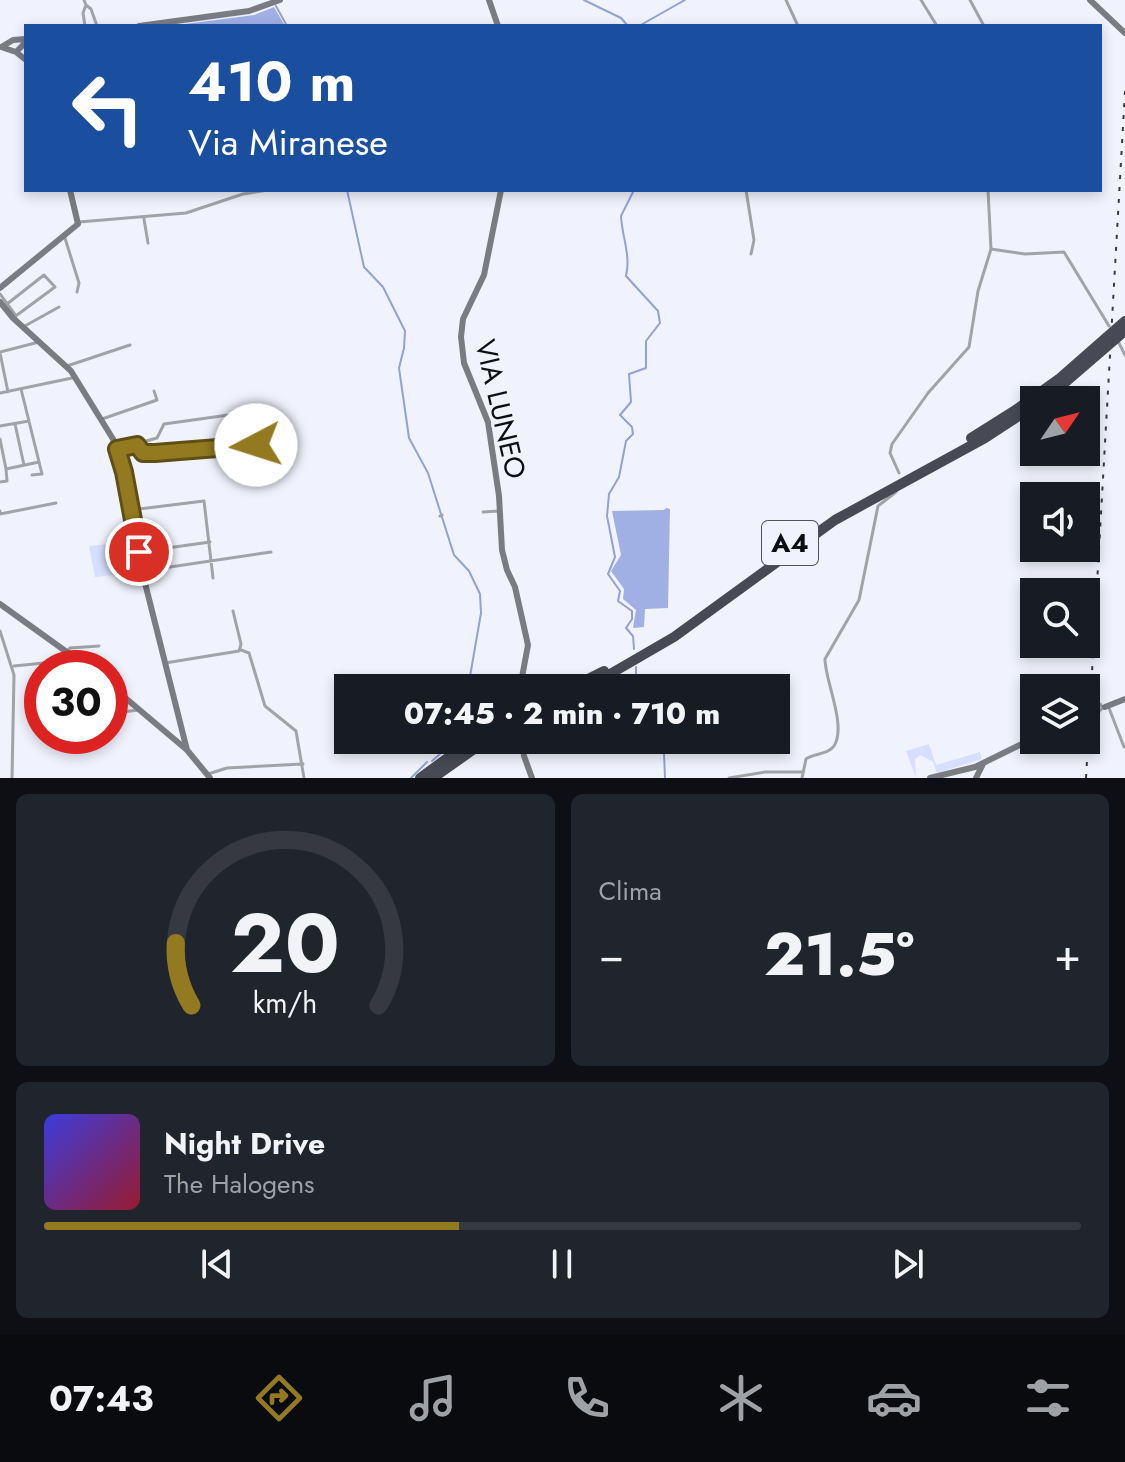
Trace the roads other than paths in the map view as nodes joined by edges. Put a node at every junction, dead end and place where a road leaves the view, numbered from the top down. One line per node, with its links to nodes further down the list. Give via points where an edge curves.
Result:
1 (489, 0): 11 (main road)
2 (786, 0): 12 (street)
3 (921, 0): 13 (street)
4 (970, 0): 14 (street)
5 (1090, 0): 15 (main road)
6 (276, 1): 10 (main road, via 249,11)
7 (85, 2): 8 (street); 9 (street)
8 (85, 24)
9 (96, 24)
10 (154, 24)
11 (497, 24)
12 (797, 24)
13 (936, 24)
14 (983, 24)
15 (1125, 33)
16 (18, 45): 17 (main road)
17 (0, 47)
18 (71, 192): 24 (main road)
19 (256, 192): 23 (street, via 186,213)
20 (501, 192): 73 (main road, VIA LUNEO, via 484,275 463,319 461,337 464,363 488,422)
21 (746, 192): 28 (street, via 754,240)
22 (988, 192): 27 (street)
23 (144, 219): 24 (street); 26 (street)
24 (79, 222): 25 (main road)
25 (64, 235): 29 (main road); 30 (street)
26 (148, 243)
27 (991, 249): 36 (street, via 1064,252); 64 (street, via 969,347 894,441 890,453)
28 (751, 254)
29 (0, 288)
30 (77, 292)
31 (0, 294): 32 (street)
32 (4, 303): 34 (main road); 34 (street, via 45,275 54,289)
33 (59, 307): 37 (street)
34 (15, 317): 37 (main road)
35 (1125, 321): 45 (highway, A4, bridge)
36 (1109, 326)
37 (23, 327): 39 (main road)
38 (1119, 333): 42 (street); 46 (highway, bridge)
39 (40, 341): 41 (street); 43 (main road)
40 (130, 345): 43 (street)
41 (0, 352): 49 (street)
42 (1125, 355)
43 (67, 366): 44 (main road)
44 (75, 376): 47 (street); 53 (main road)
45 (1051, 386)
46 (1059, 386)
47 (21, 389): 49 (street); 54 (street)
48 (154, 391): 53 (street, via 157,400)
49 (8, 392): 50 (street)
50 (0, 393)
51 (1020, 412): 92 (highway, A4, via 832,514 666,634); 93 (highway, A4, via 985,438 844,515 674,637)
52 (236, 414): 58 (street, via 164,424 157,438)
53 (102, 419): 60 (main road)
54 (29, 421): 55 (street); 61 (street)
55 (15, 424): 56 (street); 62 (street)
56 (0, 426)
57 (0, 439): 63 (street)
58 (137, 445): 59 (street, via 143,453); 60 (street)
59 (256, 445)
60 (117, 449): 71 (main road)
61 (39, 462): 62 (street); 65 (street)
62 (24, 465): 63 (street)
63 (6, 469): 68 (street, via 7,481)
64 (899, 473)
65 (42, 474): 66 (street); 67 (street)
66 (32, 475)
67 (46, 480)
68 (0, 482)
69 (898, 489): 110 (street, via 878,506 859,600 825,658 836,715 835,744 806,759)
70 (56, 503): 72 (street)
71 (131, 510): 75 (street, via 204,501); 76 (main road)
72 (0, 511)
73 (500, 511): 74 (street); 91 (main road, VIA LUNEO, via 502,550 528,645)
74 (483, 512)
75 (210, 542): 76 (street); 78 (street)
76 (139, 552): 79 (main road)
77 (271, 552): 78 (street)
78 (211, 562): 79 (street); 80 (street)
79 (143, 571): 88 (main road)
80 (213, 578)
81 (0, 602): 85 (main road)
82 (233, 611): 87 (street)
83 (0, 631): 90 (street)
84 (99, 646): 86 (street)
85 (66, 650)
86 (68, 650)
87 (241, 650): 88 (street); 108 (street, via 249,653 265,706 296,731)
88 (165, 663): 99 (main road)
89 (24, 665): 90 (street)
90 (12, 666): 114 (street)
91 (523, 674)
92 (595, 674)
93 (610, 674)
94 (128, 700): 97 (main road)
95 (1125, 701): 96 (main road)
96 (1104, 708): 102 (street)
97 (140, 710): 98 (street); 100 (main road)
98 (128, 711)
99 (182, 731): 100 (main road); 107 (main road)
100 (184, 745): 107 (main road)
101 (1020, 745): 106 (main road)
102 (1124, 747)
103 (453, 754): 116 (highway)
104 (467, 754): 117 (highway)
105 (524, 754): 118 (main road)
106 (985, 761): 109 (main road); 113 (main road)
107 (199, 763): 112 (main road)
108 (303, 764): 112 (street, via 227,768); 115 (street)
109 (967, 769): 111 (main road); 113 (main road); 121 (main road)
110 (802, 775): 119 (street, via 765,772)
111 (944, 775): 120 (main road); 121 (main road)
112 (209, 776)
113 (976, 777)
114 (12, 778)
115 (304, 778)
116 (420, 778)
117 (433, 778)
118 (532, 778)
119 (729, 778)
120 (930, 778)
121 (960, 778)

